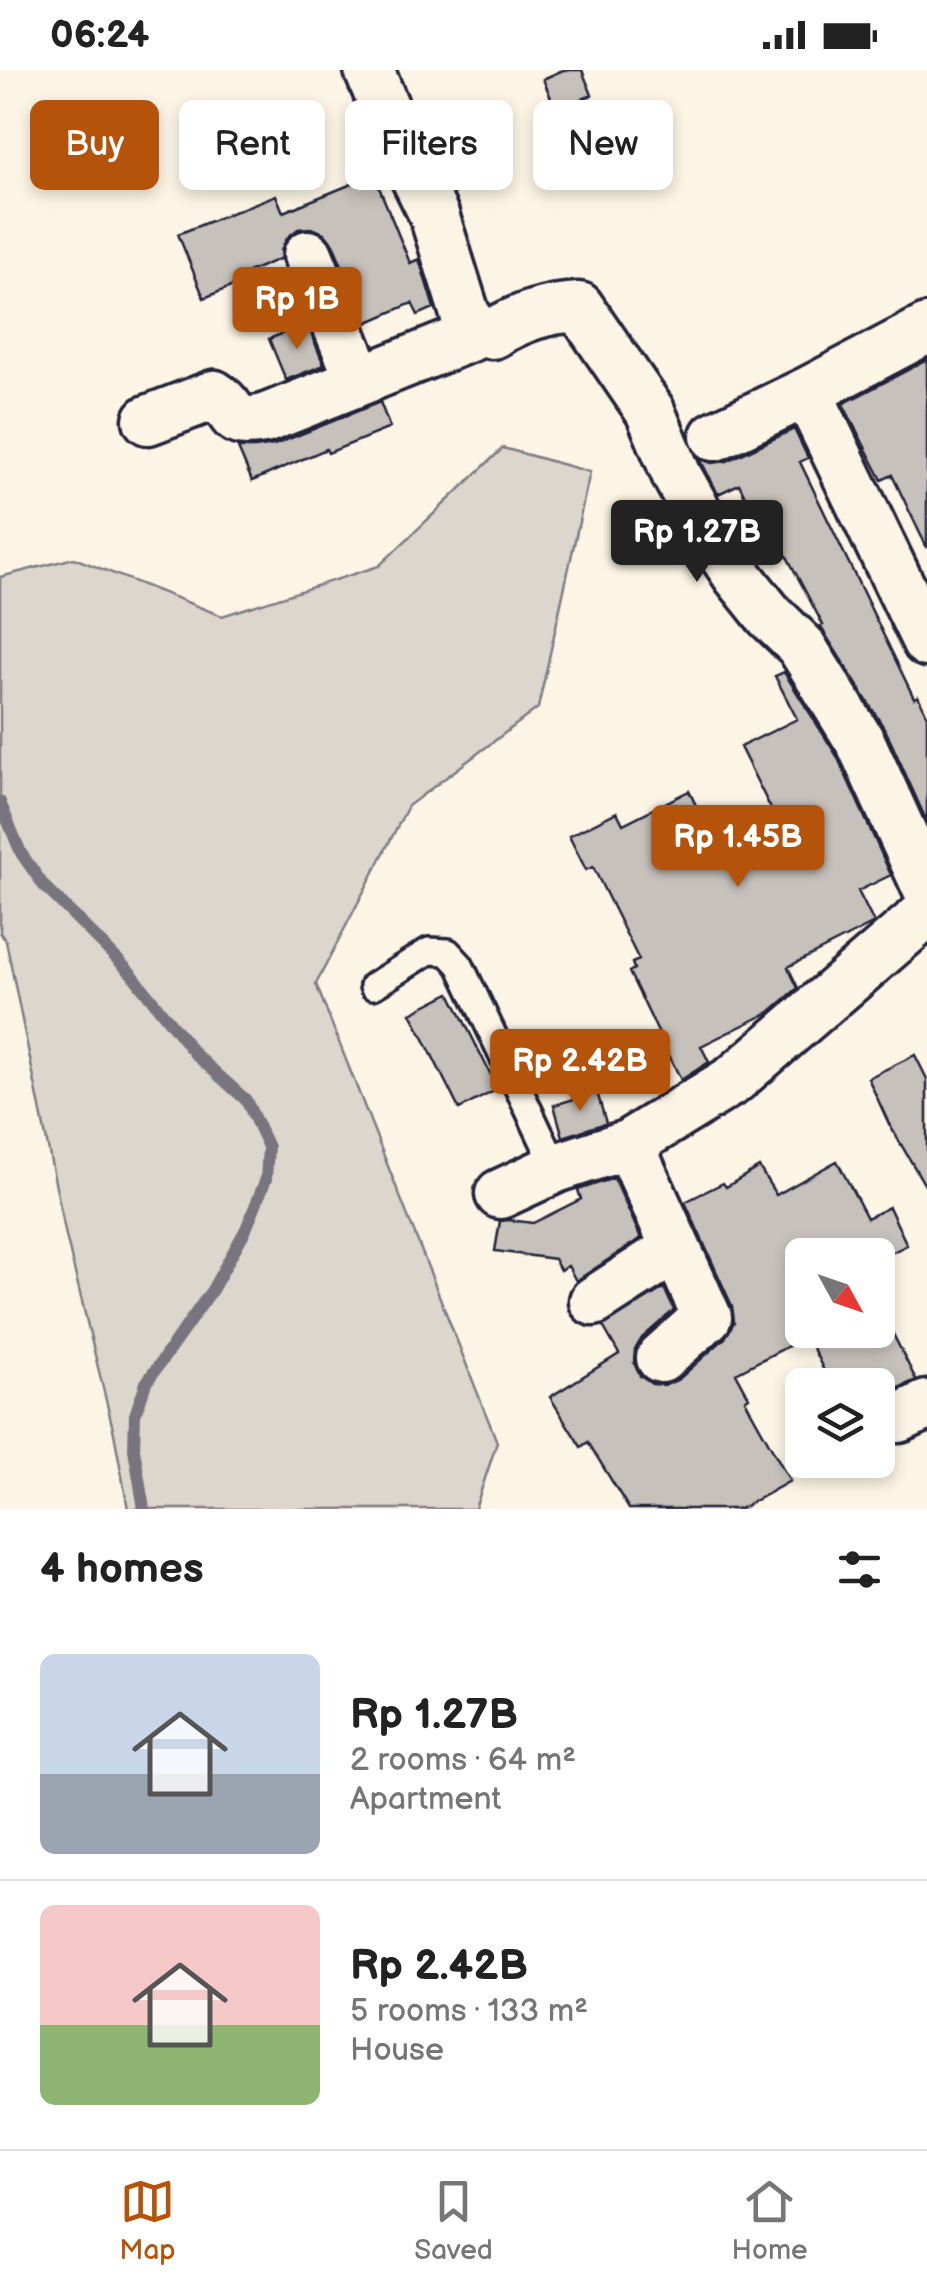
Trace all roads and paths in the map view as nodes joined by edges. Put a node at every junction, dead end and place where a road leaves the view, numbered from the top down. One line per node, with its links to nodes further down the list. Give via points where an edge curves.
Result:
1 (369, 70): 4 (street)
2 (308, 255): 5 (street)
3 (927, 329): 6 (street)
4 (476, 330): 5 (street); 10 (street, via 492,334 554,308 579,307 650,410 677,476 737,575 801,646 851,727)
5 (360, 380): 7 (street, via 245,423 214,395)
6 (807, 392): 8 (street); 9 (street)
7 (148, 420)
8 (714, 436)
9 (927, 642)
10 (927, 888)
11 (927, 913): 13 (street, via 733,1080)
12 (373, 986): 14 (lane, via 429,951 448,952)
13 (629, 1144): 14 (street); 16 (street)
14 (556, 1168): 15 (street)
15 (500, 1194)
16 (676, 1248): 17 (street); 18 (street, via 707,1317)
17 (594, 1301)
18 (661, 1358)

